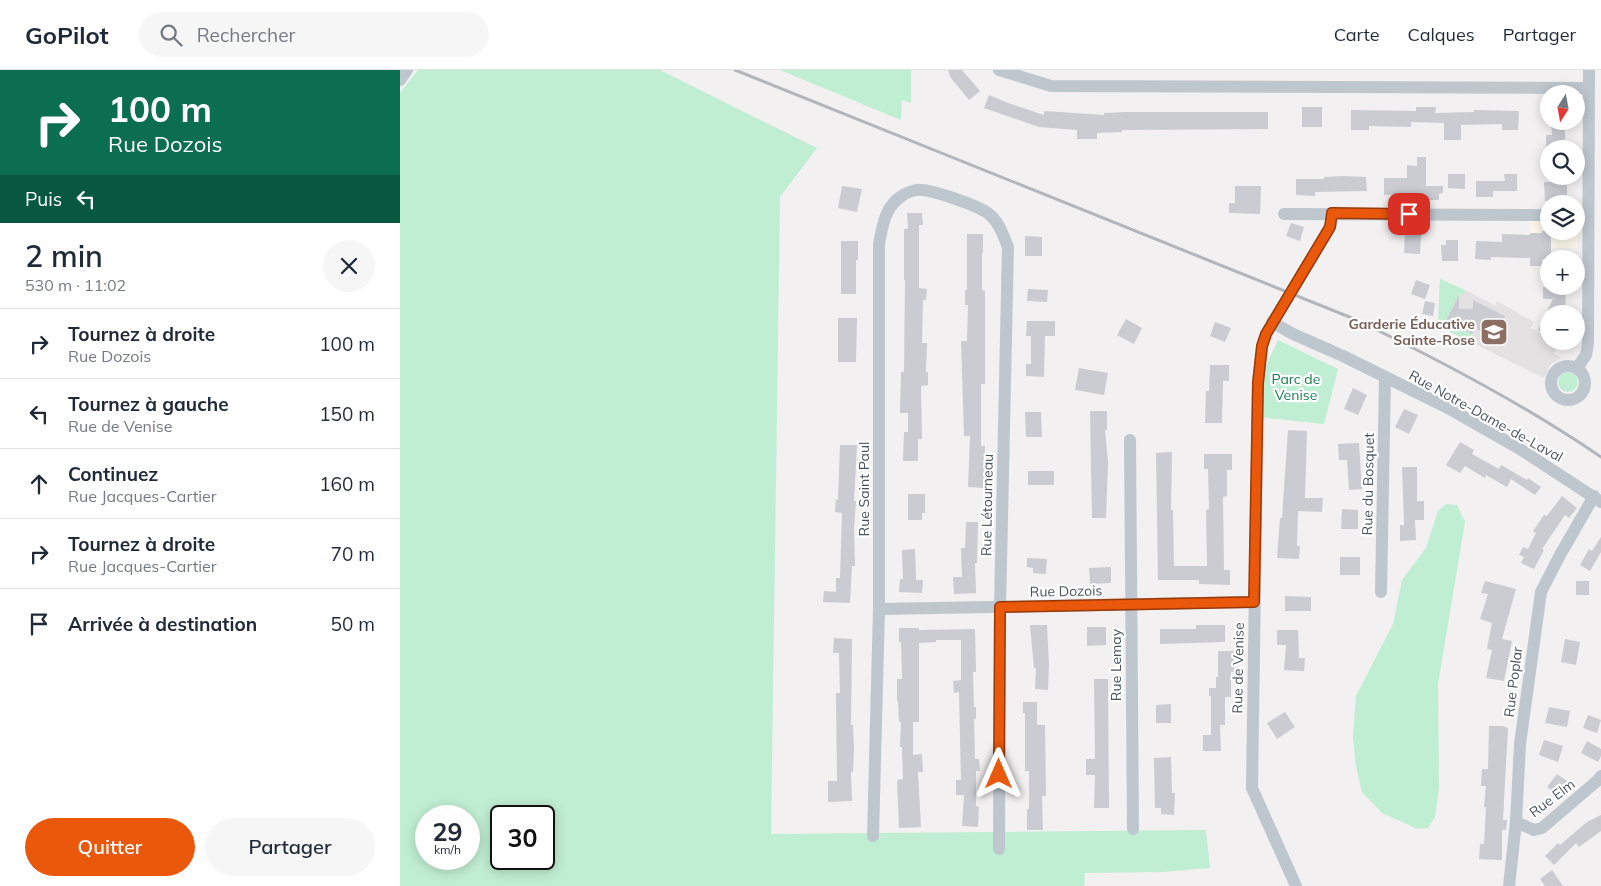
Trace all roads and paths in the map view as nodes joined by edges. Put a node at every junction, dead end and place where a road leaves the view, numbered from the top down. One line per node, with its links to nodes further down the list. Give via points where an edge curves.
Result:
1 (407, 70): 4 (street)
2 (999, 70): 5 (street, via 1051,86)
3 (1589, 70): 5 (street)
4 (400, 80)
5 (1589, 88): 6 (street)
6 (1595, 146): 8 (street)
7 (946, 196): 22 (street, Rue Létourneau, via 988,213 1001,228 1008,247); 23 (street, Rue Saint Paul, via 916,190 902,195 889,207 879,243)
8 (1585, 199)
9 (1332, 213): 10 (street); 11 (street); 14 (street, Rue de Venise, via 1330,227)
10 (1284, 214)
11 (1540, 214)
12 (1585, 231): 13 (street)
13 (1594, 278): 15 (street, via 1588,348)
14 (1272, 322): 16 (street, Rue Notre-Dame-de-Laval); 20 (street, Rue de Venise, via 1262,346 1258,383)
15 (1577, 368)
16 (1385, 376): 18 (street, Rue Notre-Dame-de-Laval, via 1520,449); 19 (street, Rue du Bosquet)
17 (1130, 440): 21 (street, Rue Lemay)
18 (1598, 499): 25 (street, Rue Poplar, via 1560,555 1541,592 1520,744)
19 (1381, 592)
20 (1254, 602): 21 (street, Rue Dozois); 29 (street, Rue de Venise, via 1252,788)
21 (1131, 605): 22 (street, Rue Dozois); 26 (street, Rue Lemay)
22 (1000, 607): 23 (street, Rue Dozois); 28 (street, Rue Létourneau)
23 (879, 609): 27 (street, Rue Saint Paul)
24 (1601, 776): 25 (street, Rue Elm, via 1542,828 1534,830)
25 (1516, 822): 30 (street, Rue Poplar)
26 (1132, 829)
27 (873, 836)
28 (999, 848)
29 (1296, 886)
30 (1509, 886)

